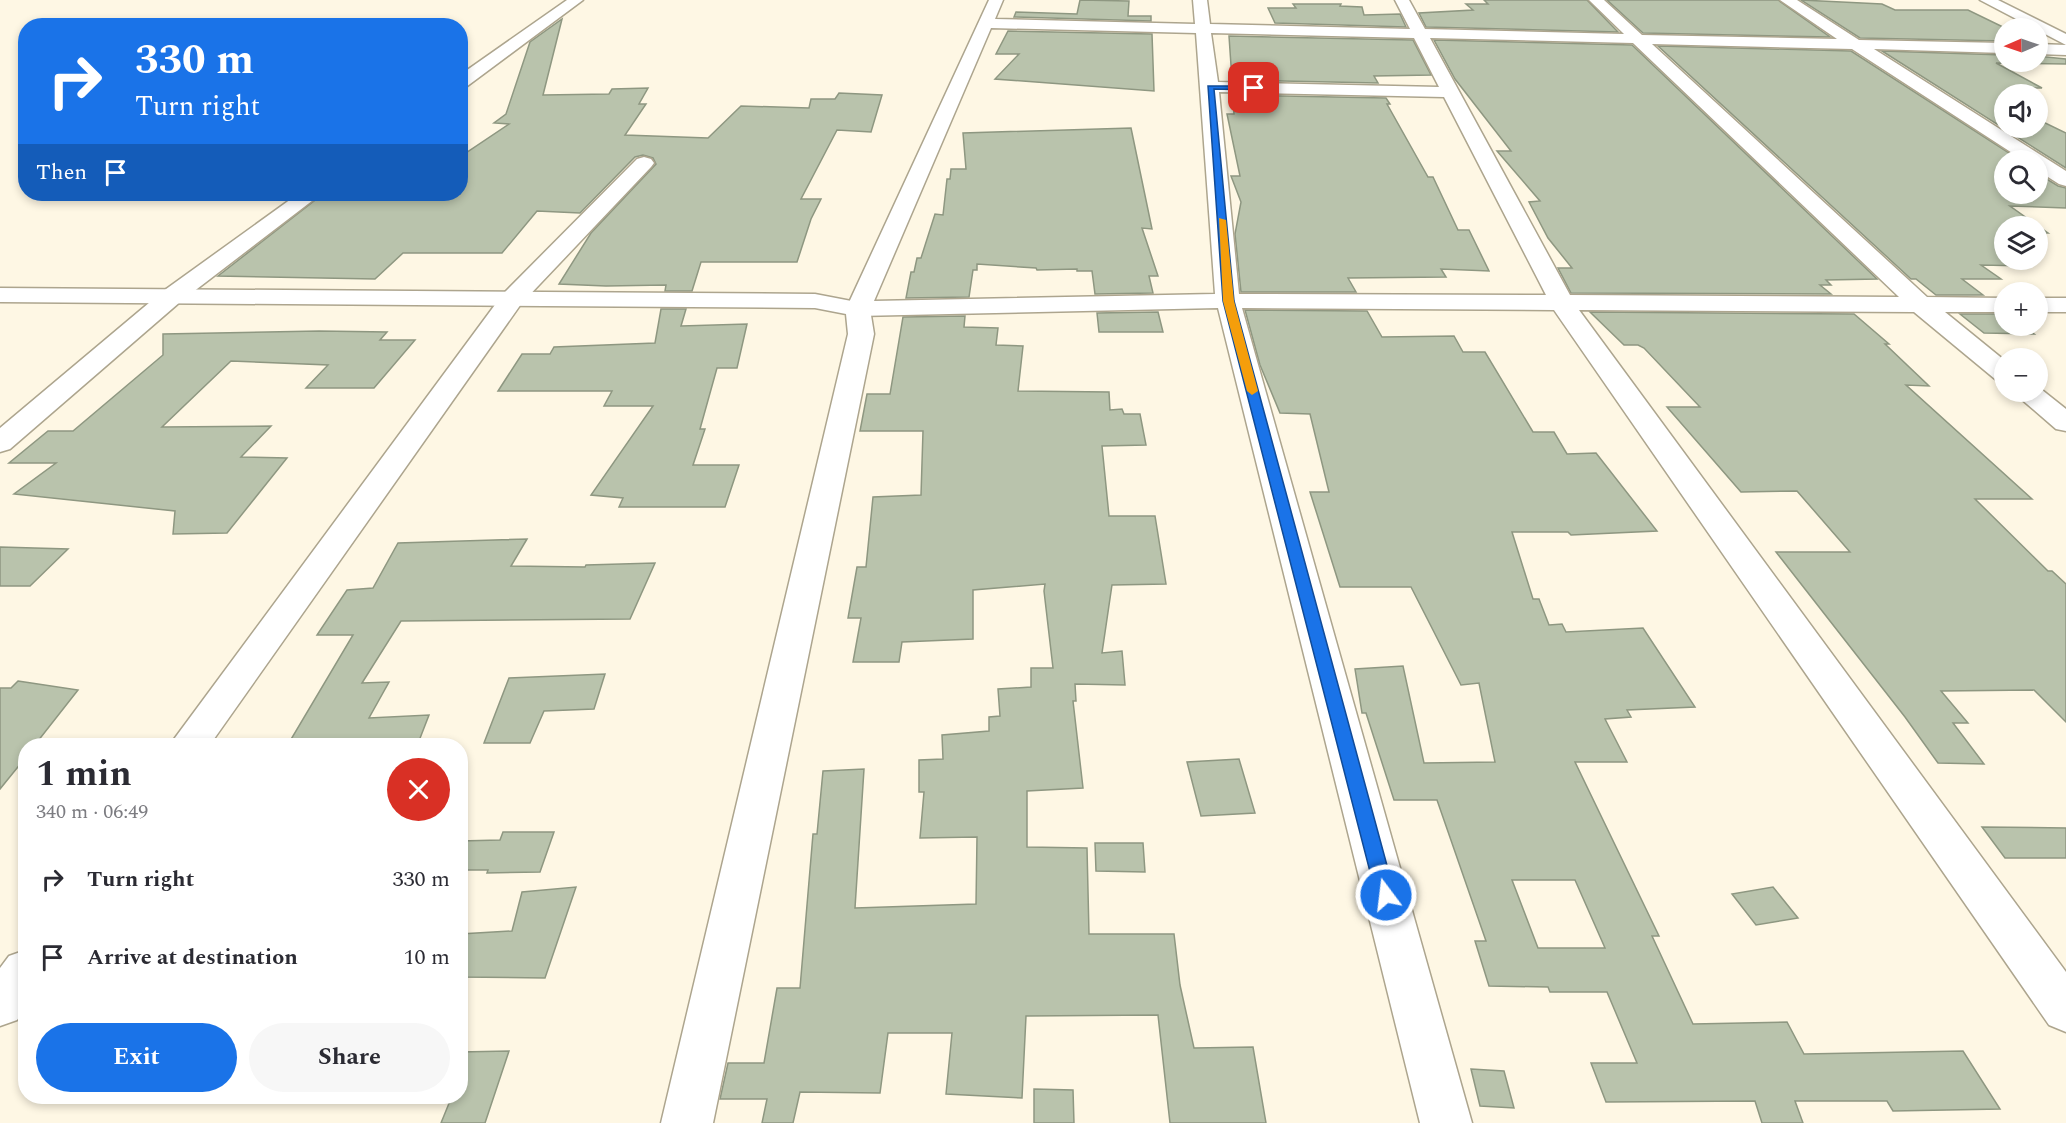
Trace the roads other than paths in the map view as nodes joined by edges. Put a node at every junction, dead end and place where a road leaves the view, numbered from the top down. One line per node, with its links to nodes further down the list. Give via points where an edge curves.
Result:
1 (576, 0): 17 (street)
2 (996, 0): 8 (street)
3 (1200, 0): 9 (street)
4 (1402, 0): 10 (street)
5 (1596, 0): 11 (street)
6 (1788, 0): 13 (street)
7 (1987, 0): 12 (street)
8 (986, 23): 9 (street); 34 (street)
9 (1204, 28): 10 (street); 18 (street)
10 (1420, 32): 11 (street); 19 (street)
11 (1636, 38): 13 (street); 30 (street)
12 (2066, 40)
13 (1855, 44): 14 (street); 20 (street)
14 (1994, 48)
15 (2048, 49): 16 (street)
16 (2066, 50)
17 (468, 77)
18 (1210, 87): 19 (street); 28 (street)
19 (1451, 92): 29 (street)
20 (2019, 150)
21 (644, 163): 27 (street)
22 (2048, 169): 23 (street)
23 (2066, 180)
24 (301, 201): 26 (street)
25 (0, 295): 26 (street)
26 (171, 297): 27 (street); 38 (street)
27 (512, 299): 34 (street, via 815,302); 39 (street)
28 (1228, 301): 29 (street); 34 (street); 44 (street)
29 (1561, 302): 30 (street); 42 (street)
30 (1921, 305): 31 (street); 35 (street)
31 (1994, 305)
32 (2048, 305): 33 (street)
33 (2066, 305)
34 (858, 309): 43 (street, via 861,334)
35 (1994, 365)
36 (2040, 402): 37 (street)
37 (2066, 423)
38 (0, 443)
39 (194, 738)
40 (18, 981): 41 (street)
41 (0, 1005)
42 (2066, 1010)
43 (687, 1123)
44 (1446, 1123)

